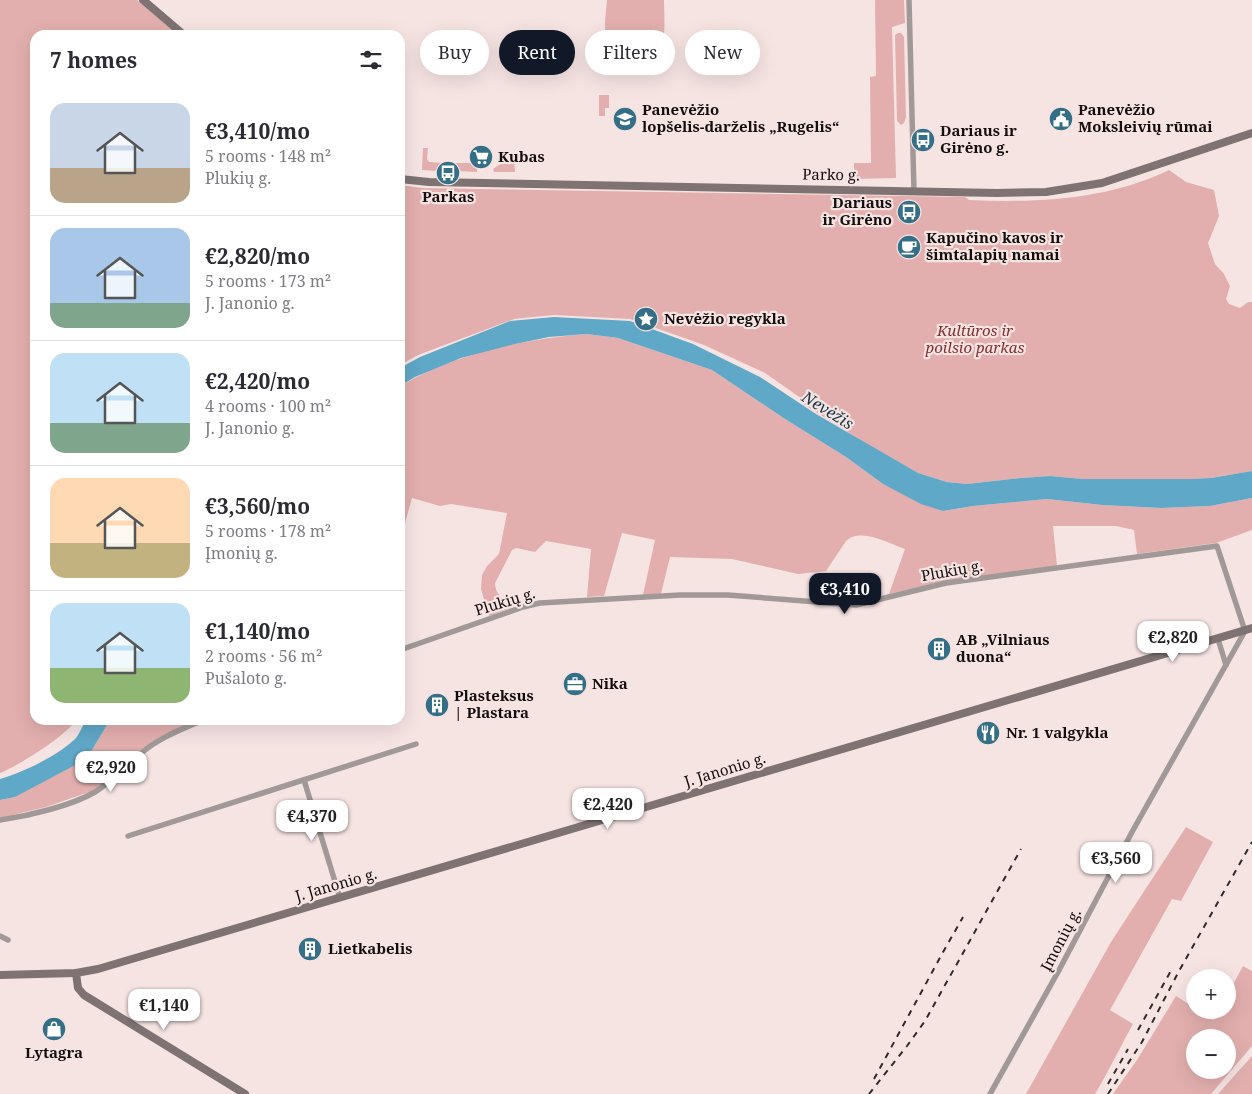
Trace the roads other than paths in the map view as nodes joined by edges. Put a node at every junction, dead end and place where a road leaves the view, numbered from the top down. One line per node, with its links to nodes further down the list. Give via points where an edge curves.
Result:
1 (143, 0): 3 (main road)
2 (909, 0): 6 (street)
3 (178, 30)
4 (1252, 133): 6 (main road, Parko g., via 1084,187 1023,193)
5 (405, 180): 6 (main road, Parko g.)
6 (914, 191)
7 (1248, 630): 8 (main road, J. Janonio g.); 9 (street, Plukių g., via 1217,546 946,583 856,604 728,595 540,603); 10 (street, Įmonių g.)
8 (1218, 638): 10 (street); 16 (main road, J. Janonio g.)
9 (405, 648)
10 (1226, 665): 22 (street, Įmonių g.)
11 (191, 725): 14 (street, via 165,736 94,793 48,809)
12 (416, 744): 13 (street)
13 (304, 780): 15 (street); 16 (street)
14 (0, 820)
15 (128, 836)
16 (340, 898): 19 (main road, J. Janonio g.)
17 (0, 936): 18 (street)
18 (8, 940)
19 (76, 973): 20 (main road, J. Janonio g.); 21 (main road, via 78,988 92,1001)
20 (0, 975)
21 (245, 1094)
22 (990, 1094)

